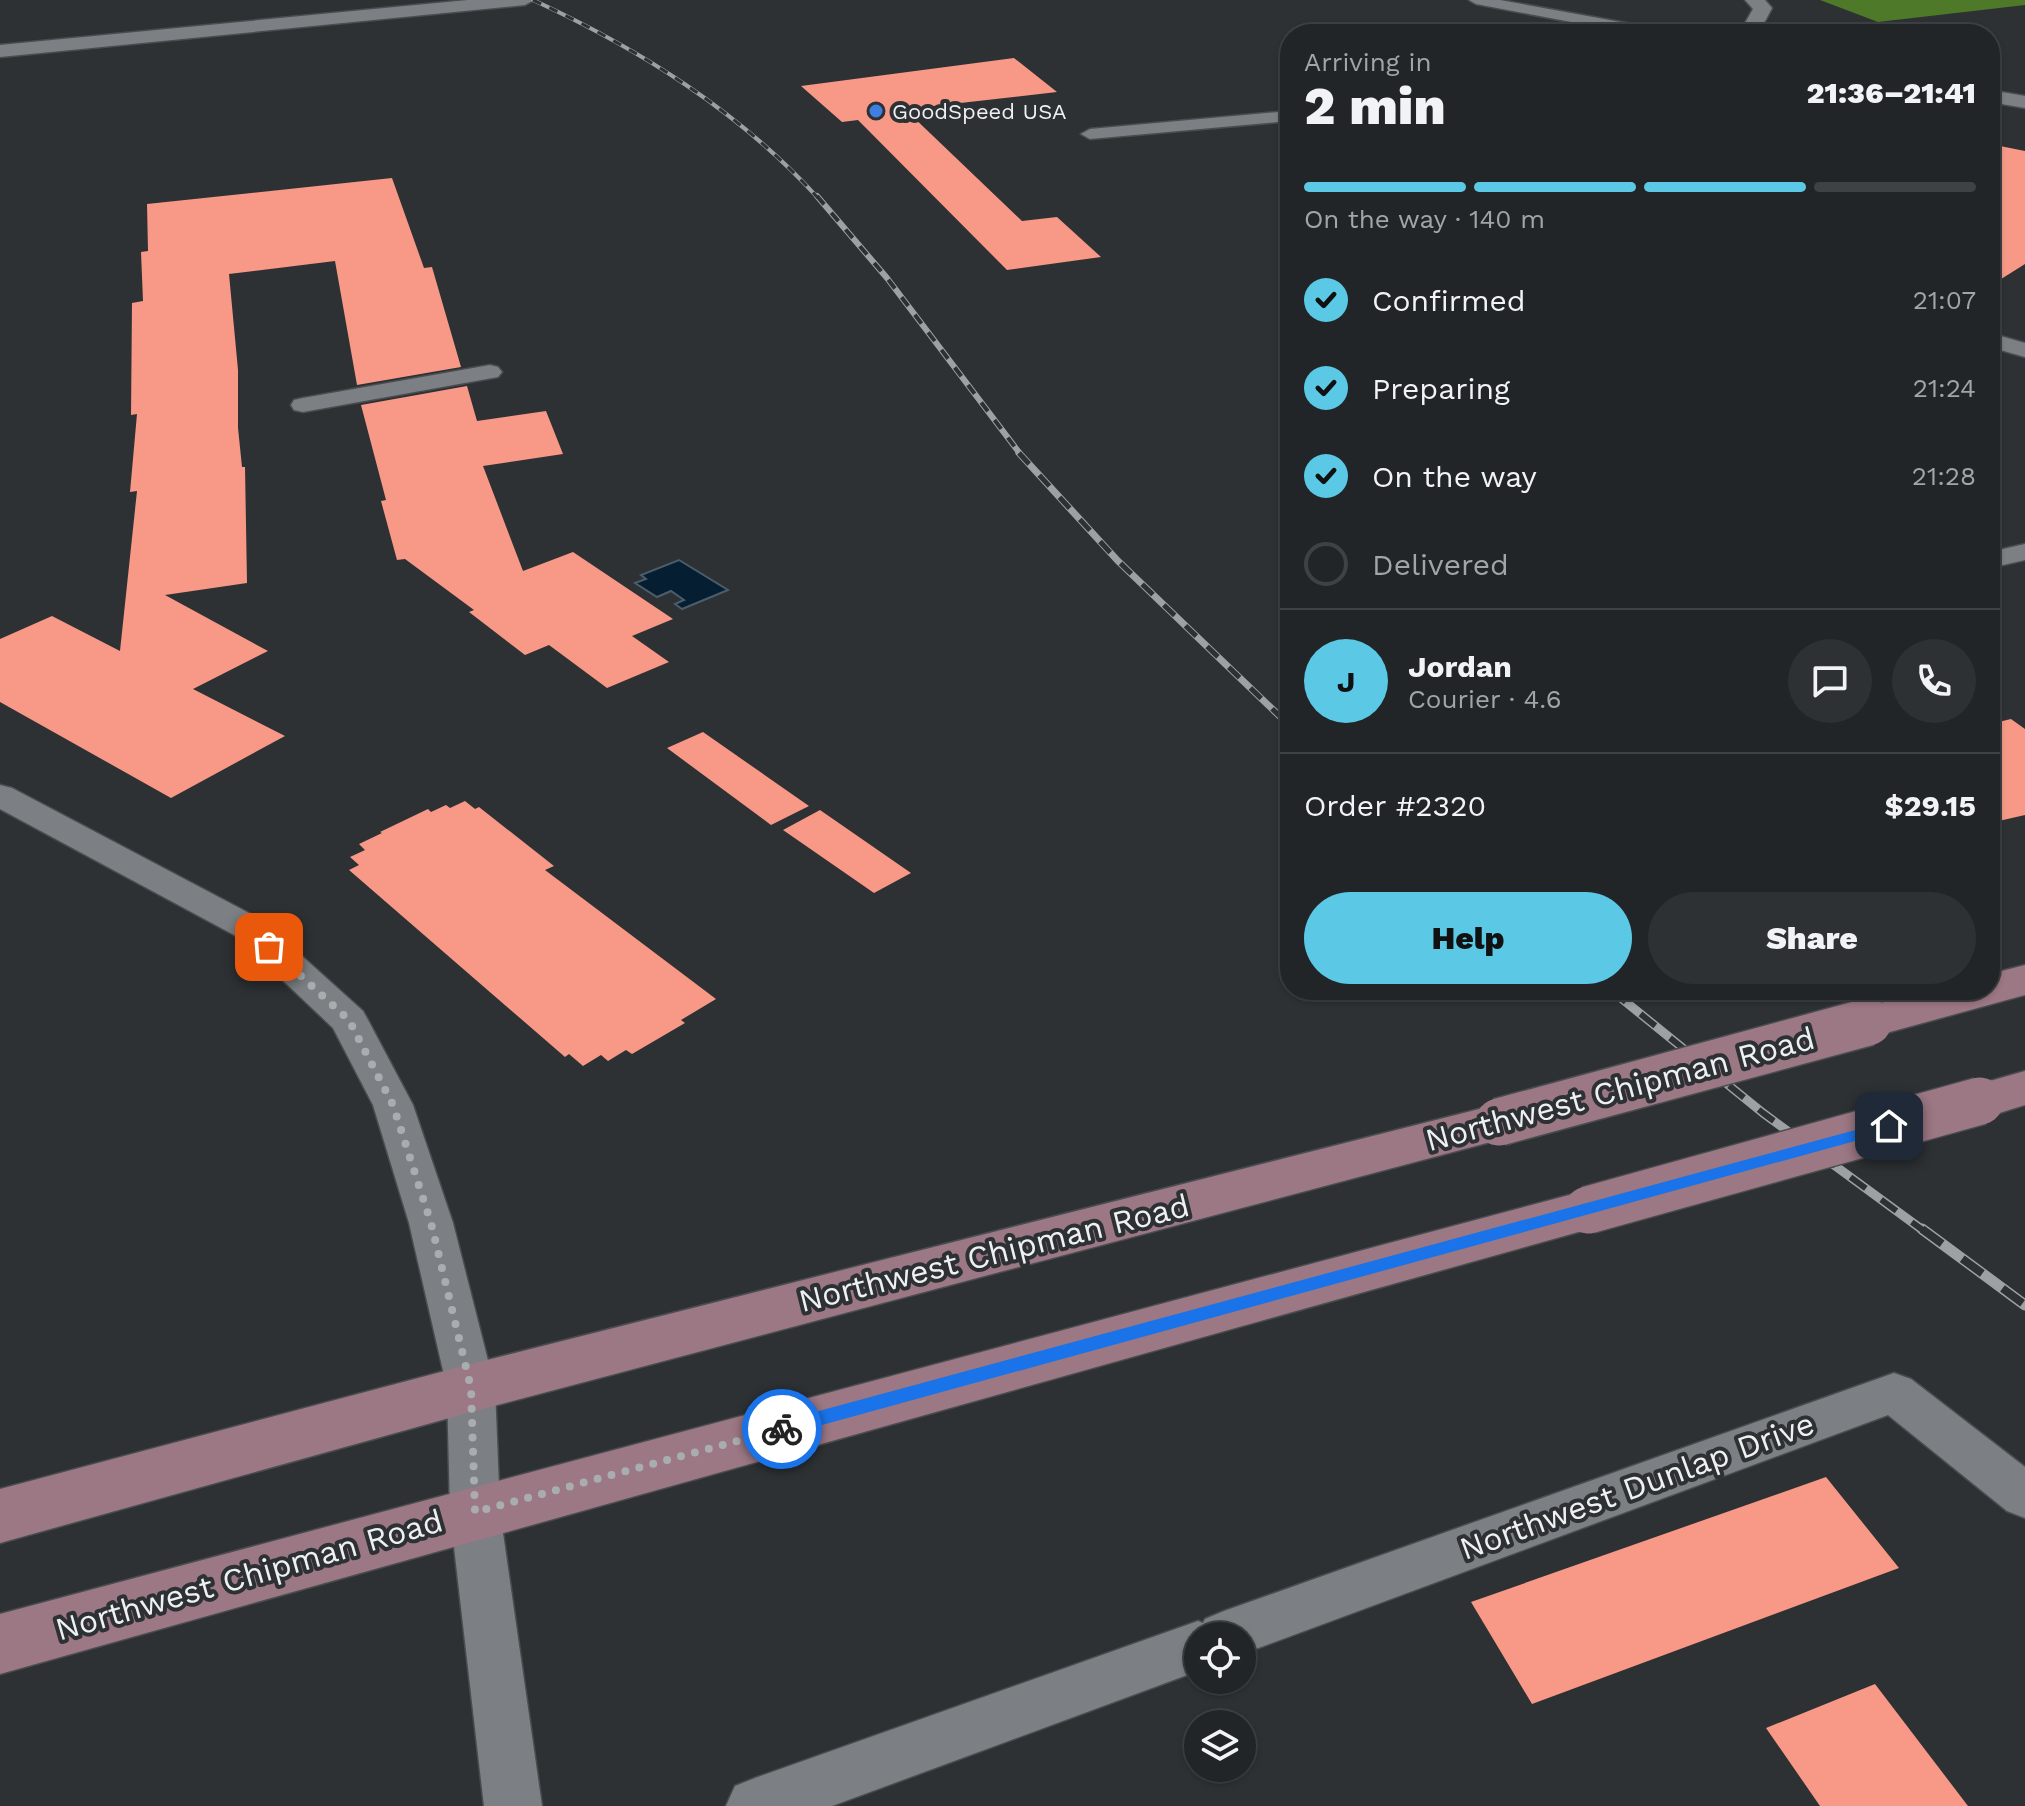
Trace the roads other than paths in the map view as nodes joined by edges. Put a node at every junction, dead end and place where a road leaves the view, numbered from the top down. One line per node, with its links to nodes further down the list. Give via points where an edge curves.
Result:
1 (426, 0): 7 (street)
2 (525, 0): 8 (street)
3 (1476, 0): 5 (street)
4 (1754, 0): 6 (street, via 1763,8)
5 (1605, 24)
6 (1755, 24)
7 (0, 40)
8 (0, 51)
9 (2000, 98): 10 (street)
10 (2025, 102)
11 (1280, 117): 12 (street)
12 (1090, 134)
13 (2000, 343): 14 (street)
14 (2025, 350)
15 (490, 372): 16 (street)
16 (303, 405)
17 (2025, 552): 18 (street)
18 (2000, 558)
19 (0, 795): 24 (street, via 249,928 349,1020 393,1105 431,1223)
20 (2025, 980): 21 (main road, Northwest Chipman Road)
21 (2000, 987)
22 (1950, 1000): 24 (main road, Northwest Chipman Road, bridge)
23 (2002, 1095): 26 (main road, Northwest Chipman Road, bridge)
24 (471, 1388): 26 (street); 27 (main road, Northwest Chipman Road)
25 (2025, 1496): 28 (street, Northwest Dunlap Drive, via 1894,1393)
26 (475, 1512): 29 (main road, Northwest Chipman Road); 31 (street)
27 (0, 1516)
28 (1256, 1624)
29 (0, 1644)
30 (1184, 1651): 32 (street)
31 (513, 1806)
32 (755, 1806)

